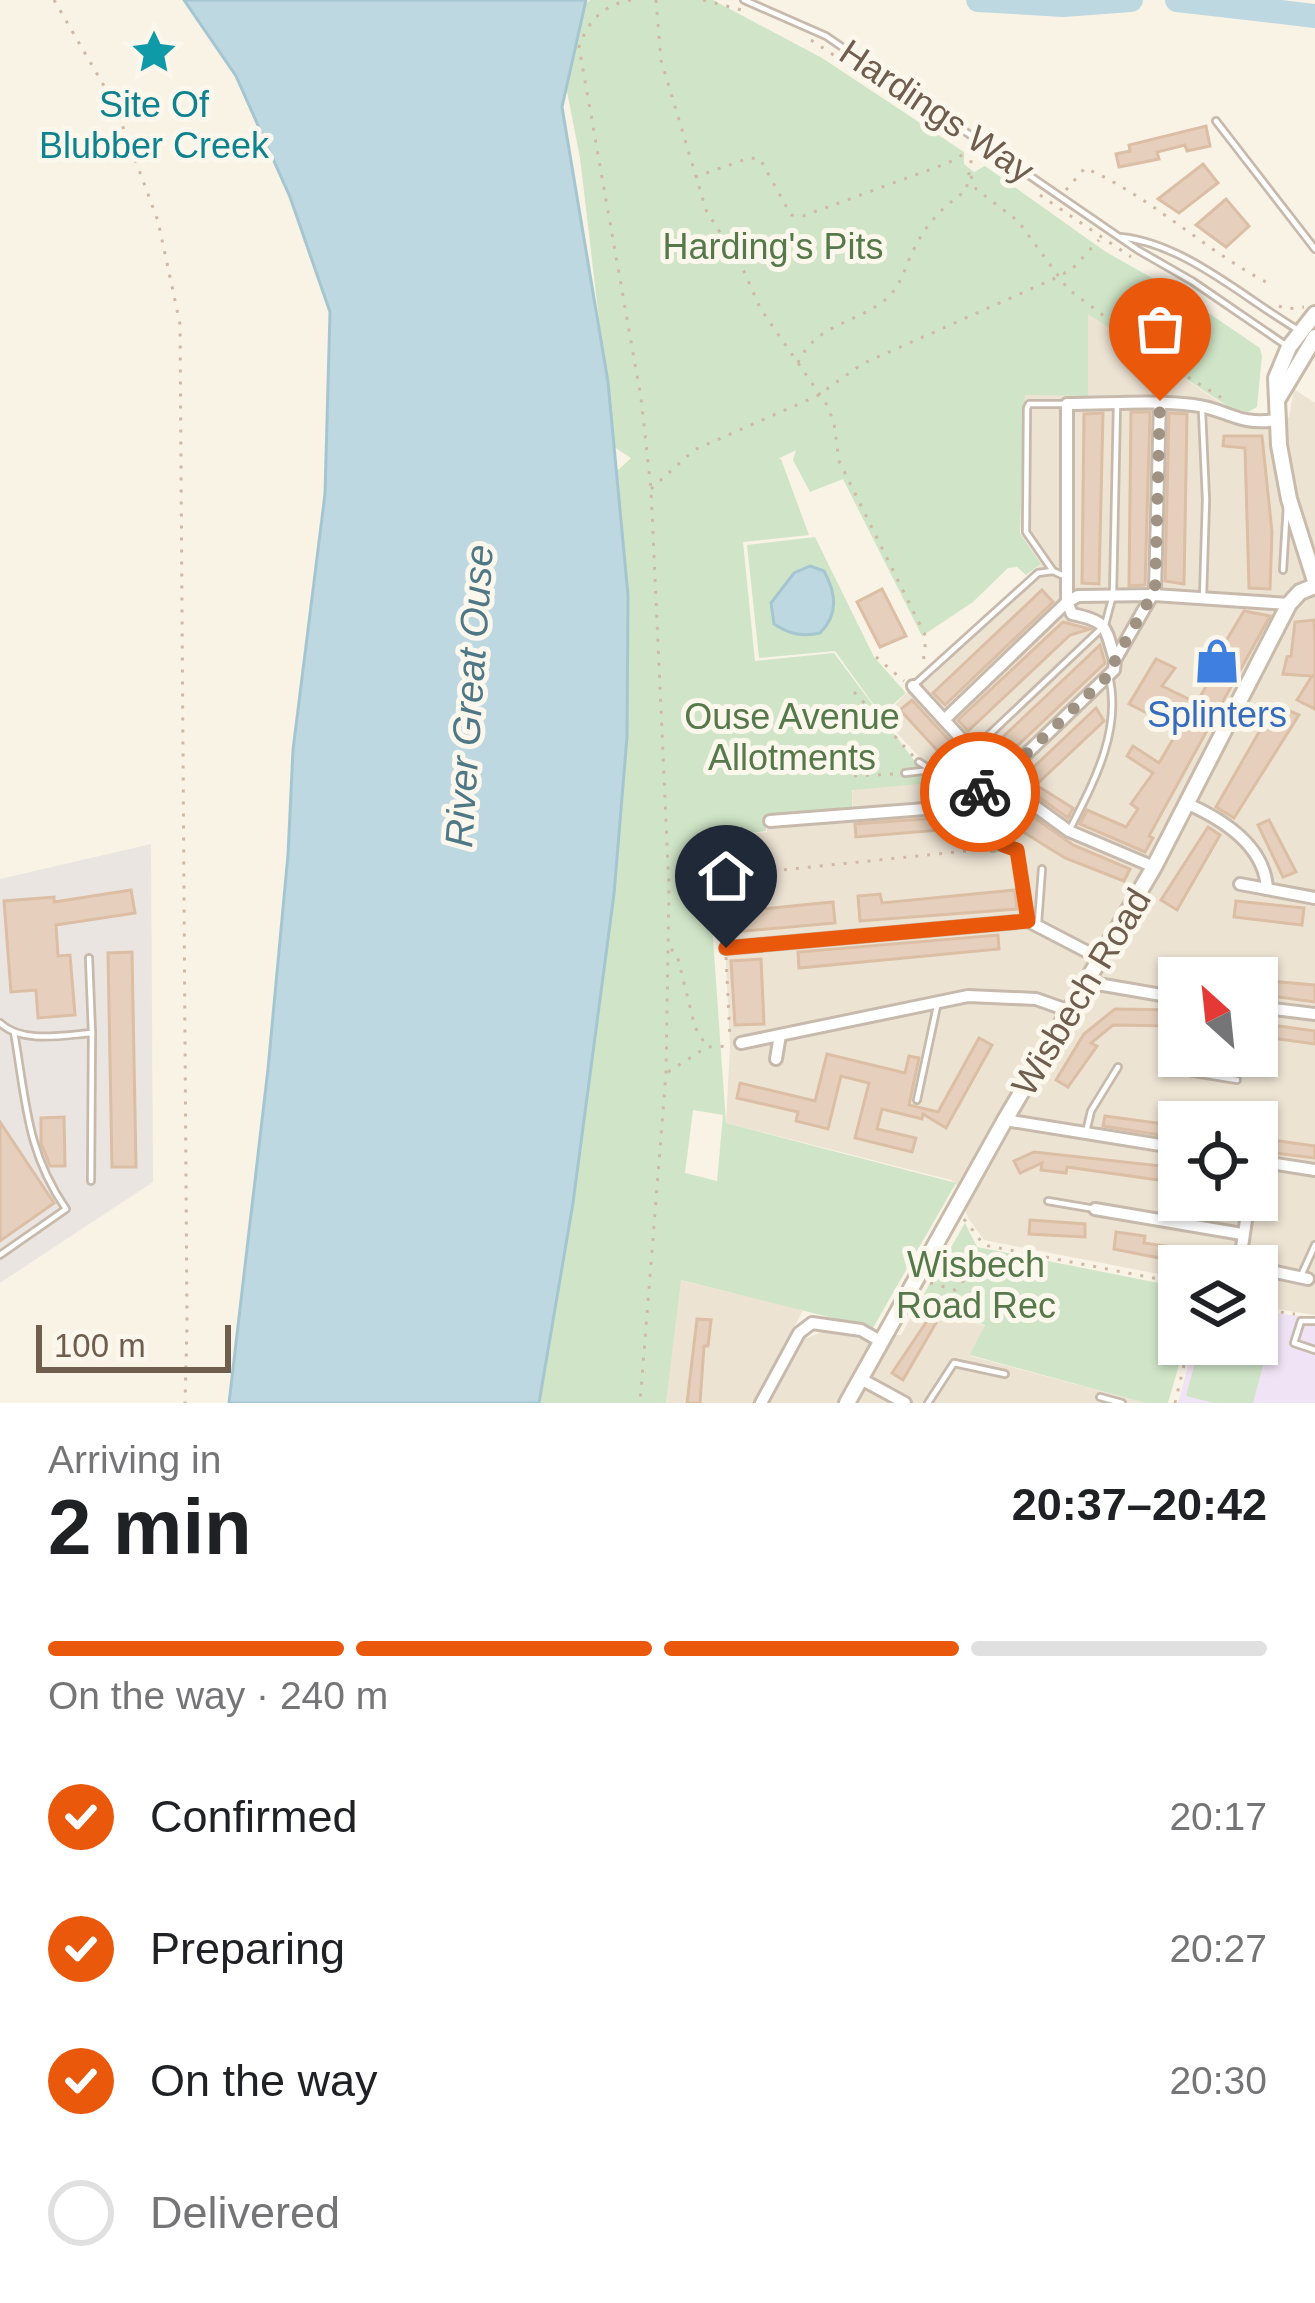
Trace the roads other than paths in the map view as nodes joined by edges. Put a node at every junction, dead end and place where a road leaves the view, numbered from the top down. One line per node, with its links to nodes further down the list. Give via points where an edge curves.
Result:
1 (745, 0): 3 (lane, Hardings Way, via 826,36)
2 (1216, 121): 4 (lane)
3 (1121, 237): 6 (lane, Hardings Way, via 1176,254); 7 (lane, Hardings Way)
4 (1315, 249)
5 (1315, 314): 6 (street, Wisbech Road)
6 (1311, 337): 7 (street, Wisbech Road)
7 (1302, 356): 12 (street, Wisbech Road, via 1277,401)
8 (1160, 401): 10 (street); 11 (street); 19 (street)
9 (1067, 404): 10 (street); 15 (lane, via 1027,408 1026,532); 16 (street)
10 (1117, 404): 18 (lane)
11 (1203, 406): 12 (street, via 1240,422); 20 (lane)
12 (1277, 420): 13 (street, Wisbech Road)
13 (1289, 499): 14 (lane); 17 (street, Wisbech Road)
14 (1283, 570)
15 (1053, 571): 16 (lane); 26 (lane, via 1038,573)
16 (1066, 577): 21 (street)
17 (1315, 584): 22 (street, Wisbech Road)
18 (1113, 595): 19 (street); 21 (street); 23 (lane)
19 (1154, 595): 20 (street); 24 (street)
20 (1203, 597): 22 (street)
21 (1067, 602): 23 (street, via 1072,614); 27 (street)
22 (1288, 604): 33 (street, Wisbech Road)
23 (1105, 625): 24 (street); 28 (lane)
24 (1115, 660): 25 (street)
25 (1109, 676): 32 (street); 36 (lane, via 1103,765)
26 (913, 686): 27 (street)
27 (944, 720): 28 (street)
28 (973, 750): 32 (street)
29 (919, 762): 30 (lane)
30 (931, 770): 31 (lane); 34 (lane)
31 (905, 773)
32 (998, 778): 34 (street); 36 (street)
33 (1188, 804): 39 (street, Wisbech Road); 42 (street, via 1246,842)
34 (964, 806): 35 (street); 37 (lane)
35 (770, 821)
36 (1069, 831): 39 (street)
37 (1003, 845): 38 (lane); 44 (lane, via 1017,850)
38 (993, 848)
39 (1154, 867): 47 (street, Wisbech Road)
40 (1042, 868): 44 (lane)
41 (1240, 884): 42 (street)
42 (1267, 889): 43 (street)
43 (1315, 898)
44 (1033, 922): 45 (street); 47 (street)
45 (726, 948)
46 (89, 958): 56 (lane)
47 (1101, 958): 48 (street, Wisbech Road)
48 (1086, 982): 49 (street); 52 (street, Wisbech Road)
49 (1158, 994)
50 (938, 999): 52 (street, via 1036,999); 57 (street); 63 (lane)
51 (1278, 1010): 53 (street)
52 (1070, 1011): 64 (street, Wisbech Road)
53 (1315, 1014)
54 (0, 1023): 55 (lane)
55 (14, 1032): 56 (lane); 76 (lane, via 35,1155 66,1209)
56 (92, 1034): 69 (lane)
57 (780, 1035): 58 (street); 59 (street)
58 (735, 1044)
59 (776, 1059)
60 (1118, 1067): 65 (lane)
61 (1219, 1077): 62 (lane)
62 (1238, 1080)
63 (917, 1100)
64 (1005, 1120): 65 (street); 80 (street, Wisbech Road)
65 (1086, 1132): 66 (street)
66 (1158, 1144)
67 (1278, 1164): 68 (street)
68 (1315, 1169)
69 (91, 1181)
70 (1048, 1201): 71 (lane)
71 (1095, 1209): 73 (street)
72 (1245, 1221): 73 (street)
73 (1242, 1234): 74 (street)
74 (1242, 1245)
75 (1315, 1245): 78 (lane)
76 (0, 1255)
77 (1278, 1272): 78 (street)
78 (1304, 1278)
79 (1315, 1321): 81 (lane, via 1301,1321 1294,1343)
80 (882, 1342): 83 (street, Wisbech Road); 85 (street, via 821,1321 806,1326)
81 (1315, 1351)
82 (1005, 1374): 88 (lane, via 953,1364)
83 (861, 1379): 86 (street, Wisbech Road); 87 (street)
84 (1100, 1397): 89 (lane)
85 (761, 1403)
86 (848, 1403)
87 (905, 1403)
88 (928, 1403)
89 (1122, 1403)

